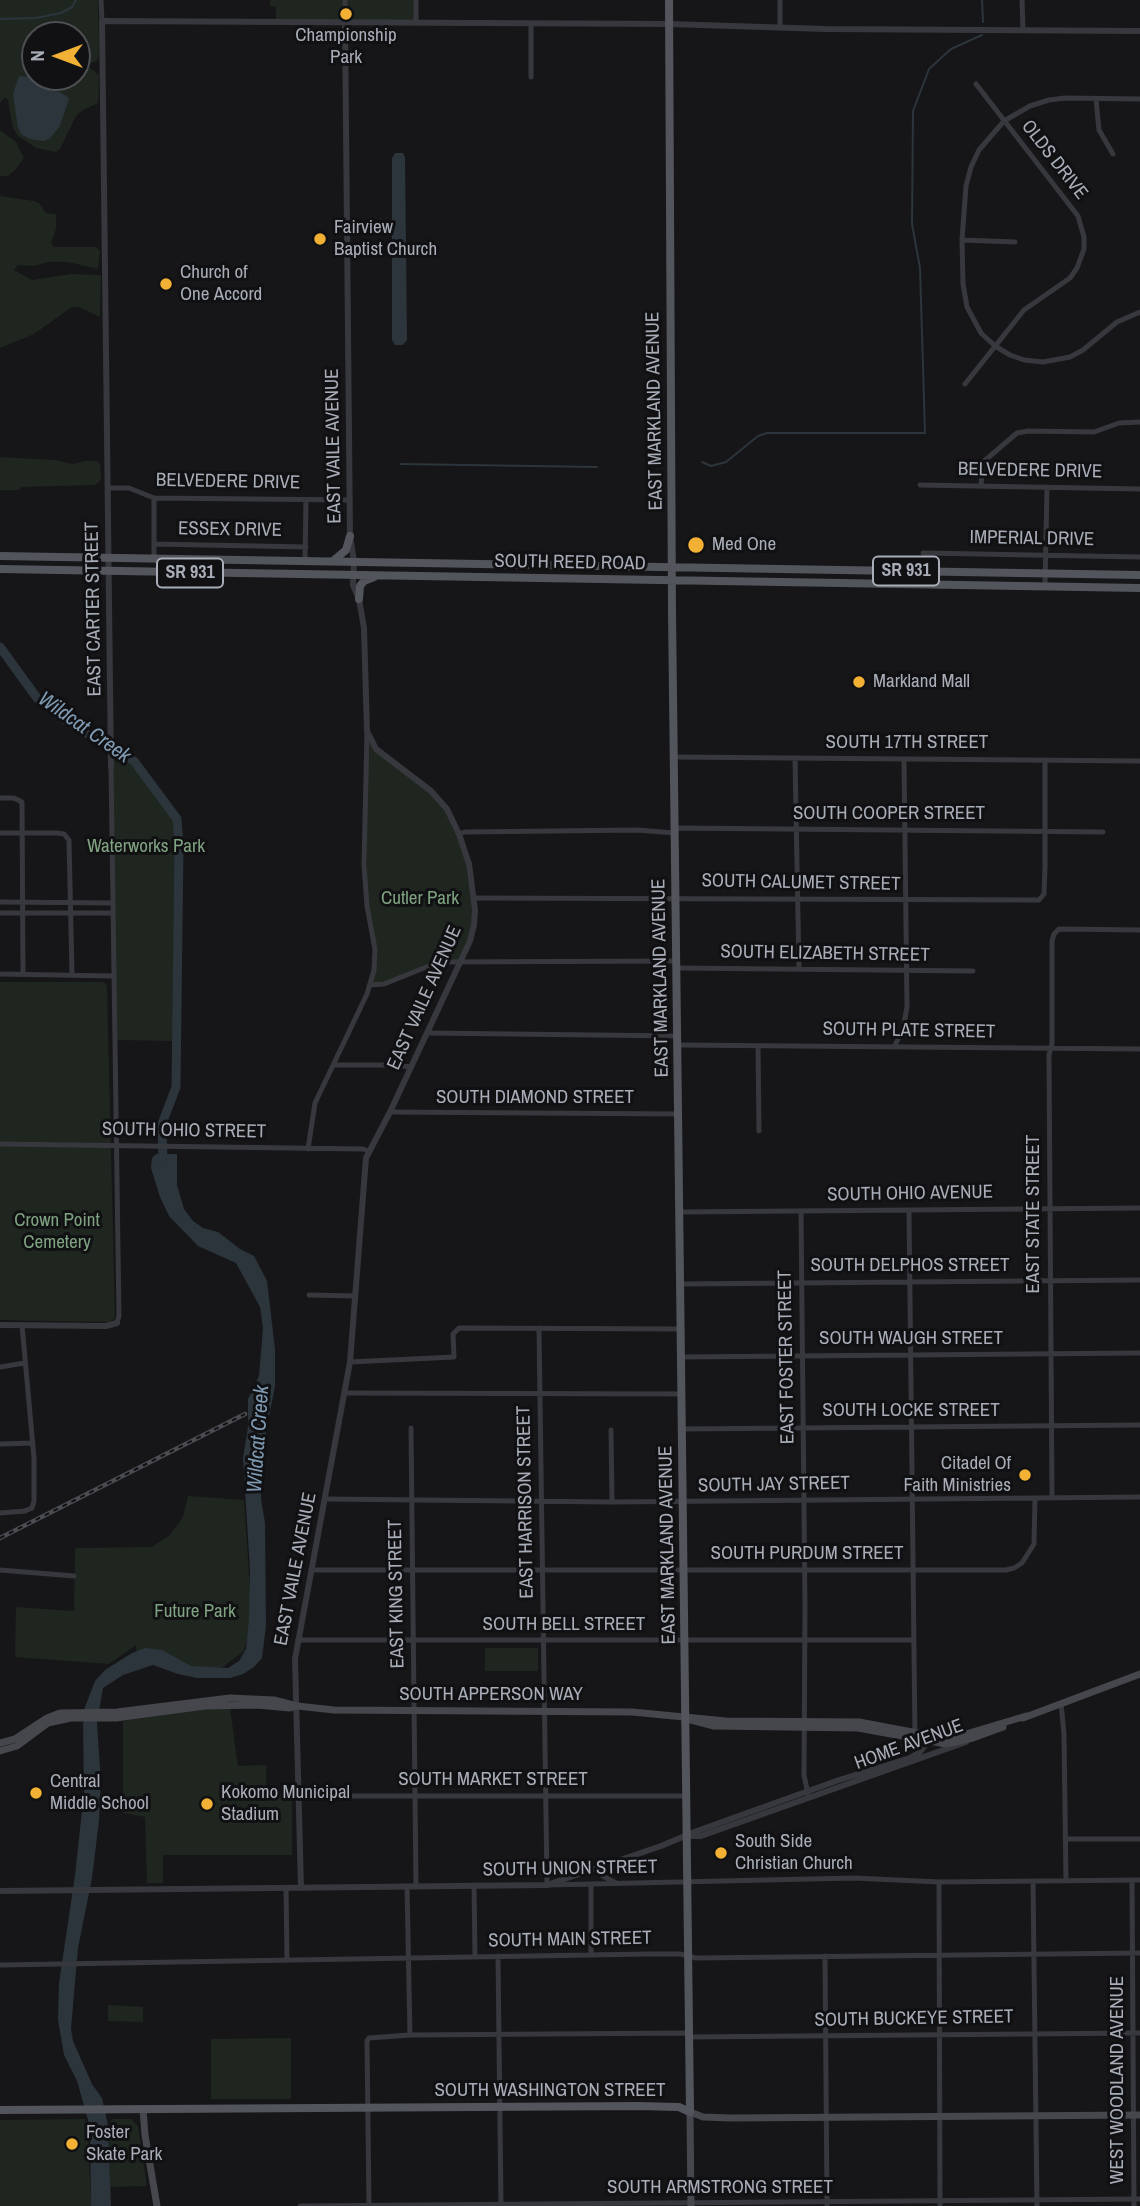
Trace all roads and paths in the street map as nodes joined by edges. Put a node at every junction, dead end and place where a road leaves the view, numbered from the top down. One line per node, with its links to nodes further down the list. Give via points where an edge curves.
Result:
1 (101, 0): 7 (street)
2 (345, 0): 8 (street)
3 (416, 0): 9 (street)
4 (669, 0): 11 (main road, EAST MARKLAND AVENUE)
5 (780, 0): 12 (street)
6 (1022, 0): 13 (street)
7 (102, 21): 8 (street); 30 (street, EAST CARTER STREET)
8 (345, 23): 9 (street); 34 (street, EAST VAILE AVENUE)
9 (416, 23): 10 (street)
10 (531, 24): 11 (street); 15 (street)
11 (670, 24): 12 (street); 47 (main road, EAST MARKLAND AVENUE)
12 (780, 27): 13 (street)
13 (1023, 30): 14 (street)
14 (1140, 31)
15 (531, 77)
16 (975, 84): 19 (street, OLDS DRIVE)
17 (1096, 99): 18 (street); 19 (street, via 1049,100); 20 (street, via 1099,130)
18 (1140, 99)
19 (1004, 121): 21 (street, via 971,167); 24 (street, OLDS DRIVE, via 1078,216 1084,249 1070,278 1024,310)
20 (1113, 154)
21 (962, 240): 22 (street); 24 (street, via 967,307)
22 (1015, 242)
23 (1140, 312): 24 (street, via 1117,321 1083,350 1056,361 1024,360)
24 (995, 346): 25 (street, OLDS DRIVE)
25 (965, 384)
26 (1140, 422): 28 (street, via 1094,432 1017,433 983,462)
27 (920, 485): 28 (street, BELVEDERE DRIVE)
28 (981, 485): 29 (street, BELVEDERE DRIVE)
29 (1047, 487): 31 (street, BELVEDERE DRIVE); 39 (street)
30 (108, 488): 32 (street, BELVEDERE DRIVE, via 129,488); 42 (street, EAST CARTER STREET)
31 (1140, 488)
32 (154, 498): 33 (street, BELVEDERE DRIVE); 36 (street, ESSEX DRIVE)
33 (306, 500): 34 (street, BELVEDERE DRIVE); 37 (street, ESSEX DRIVE)
34 (350, 500): 35 (street, EAST VAILE AVENUE)
35 (350, 536): 45 (main road, via 346,550); 46 (street, EAST VAILE AVENUE)
36 (154, 544): 37 (street, ESSEX DRIVE); 43 (street, ESSEX DRIVE)
37 (306, 547): 44 (street, ESSEX DRIVE)
38 (923, 553): 39 (street, IMPERIAL DRIVE)
39 (1046, 555): 41 (street, IMPERIAL DRIVE); 50 (street)
40 (0, 556): 42 (main road, SOUTH REED ROAD / SR 931)
41 (1140, 556)
42 (109, 558): 43 (main road, SOUTH REED ROAD / SR 931); 49 (street, EAST CARTER STREET)
43 (154, 559): 44 (main road, SOUTH REED ROAD / SR 931)
44 (305, 561): 45 (main road, SOUTH REED ROAD / SR 931)
45 (333, 561): 46 (main road, SOUTH REED ROAD / SR 931)
46 (354, 561): 47 (main road, SOUTH REED ROAD / SR 931); 51 (street, EAST VAILE AVENUE)
47 (671, 567): 50 (main road, SOUTH REED ROAD / SR 931); 54 (main road, EAST MARKLAND AVENUE)
48 (0, 569): 49 (main road, SOUTH REED ROAD / SR 931)
49 (110, 572): 51 (main road, SOUTH REED ROAD / SR 931); 64 (street, EAST CARTER STREET)
50 (1046, 573): 52 (main road, SOUTH REED ROAD / SR 931); 55 (street)
51 (352, 575): 53 (main road, SOUTH REED ROAD / SR 931); 57 (street, EAST VAILE AVENUE)
52 (1140, 575)
53 (380, 576): 54 (main road, SOUTH REED ROAD / SR 931); 57 (main road, via 364,581)
54 (672, 581): 55 (main road, SOUTH REED ROAD / SR 931); 59 (main road, EAST MARKLAND AVENUE)
55 (1045, 587): 56 (main road, SOUTH REED ROAD / SR 931)
56 (1140, 588)
57 (359, 599): 58 (street, EAST VAILE AVENUE, via 367,670)
58 (367, 731): 73 (street, EAST VAILE AVENUE, via 376,748 440,799); 96 (street, via 364,865 375,949)
59 (674, 757): 60 (street, SOUTH 17TH STREET); 67 (main road, EAST MARKLAND AVENUE)
60 (795, 758): 61 (street, SOUTH 17TH STREET); 66 (street)
61 (904, 759): 62 (street, SOUTH 17TH STREET); 68 (street)
62 (1045, 760): 63 (street, SOUTH 17TH STREET); 69 (street)
63 (1140, 761)
64 (111, 767): 81 (street, EAST CARTER STREET)
65 (0, 798): 72 (street, via 22,802)
66 (796, 829): 67 (street, SOUTH COOPER STREET); 68 (street, SOUTH COOPER STREET); 76 (street)
67 (675, 830): 73 (street, SOUTH COOPER STREET); 75 (main road, EAST MARKLAND AVENUE)
68 (904, 830): 69 (street, SOUTH COOPER STREET); 77 (street)
69 (1045, 831): 70 (street, SOUTH COOPER STREET); 77 (street, SOUTH CALUMET STREET, via 1042,898)
70 (1103, 832)
71 (0, 833): 72 (street)
72 (22, 833): 79 (street); 80 (street, via 64,834 69,840)
73 (460, 834): 74 (street, EAST VAILE AVENUE)
74 (474, 898): 75 (street, SOUTH CALUMET STREET); 87 (street, EAST VAILE AVENUE, via 473,929)
75 (676, 898): 76 (street, SOUTH CALUMET STREET); 88 (main road, EAST MARKLAND AVENUE)
76 (798, 899): 77 (street, SOUTH CALUMET STREET); 89 (street)
77 (906, 900): 90 (street)
78 (0, 902): 79 (street)
79 (22, 902): 80 (street); 83 (street)
80 (71, 902): 81 (street); 84 (street)
81 (113, 903): 85 (street, EAST CARTER STREET)
82 (0, 913): 83 (street)
83 (22, 913): 84 (street); 93 (street)
84 (71, 913): 85 (street); 94 (street)
85 (113, 913): 95 (street, EAST CARTER STREET)
86 (1140, 930): 101 (street, EAST STATE STREET, via 1055,932)
87 (460, 961): 88 (street, SOUTH ELIZABETH STREET); 96 (street, SOUTH ELIZABETH STREET, via 439,962); 97 (street, EAST VAILE AVENUE)
88 (677, 965): 89 (street, SOUTH ELIZABETH STREET); 98 (main road, EAST MARKLAND AVENUE)
89 (799, 969): 90 (street, SOUTH ELIZABETH STREET)
90 (906, 970): 91 (street, SOUTH ELIZABETH STREET); 100 (street, via 906,1020)
91 (973, 971)
92 (0, 974): 93 (street)
93 (23, 974): 94 (street)
94 (72, 975): 95 (street)
95 (114, 976): 109 (street, EAST CARTER STREET)
96 (370, 985): 103 (street)
97 (427, 1033): 98 (street, SOUTH PLATE STREET); 104 (street, EAST VAILE AVENUE)
98 (678, 1040): 99 (street, SOUTH PLATE STREET); 106 (main road, EAST MARKLAND AVENUE)
99 (758, 1046): 100 (street, SOUTH PLATE STREET); 107 (street)
100 (894, 1047): 101 (street, SOUTH PLATE STREET)
101 (1050, 1048): 102 (street, SOUTH PLATE STREET); 113 (street, EAST STATE STREET)
102 (1140, 1049)
103 (334, 1065): 104 (street); 110 (street, via 313,1111)
104 (411, 1067): 105 (street, EAST VAILE AVENUE)
105 (390, 1112): 106 (street, SOUTH DIAMOND STREET); 111 (street, EAST VAILE AVENUE)
106 (679, 1114): 116 (main road, EAST MARKLAND AVENUE)
107 (759, 1131)
108 (0, 1144): 109 (street, SOUTH OHIO STREET)
109 (116, 1145): 110 (street, SOUTH OHIO STREET); 124 (street, EAST CARTER STREET)
110 (308, 1149): 111 (street, SOUTH OHIO STREET)
111 (368, 1151): 123 (street, EAST VAILE AVENUE)
112 (1140, 1208): 113 (street, SOUTH OHIO AVENUE)
113 (1050, 1209): 114 (street, SOUTH OHIO AVENUE); 118 (street, EAST STATE STREET)
114 (909, 1210): 115 (street, SOUTH OHIO AVENUE); 119 (street)
115 (801, 1211): 116 (street, SOUTH OHIO AVENUE); 120 (street, EAST FOSTER STREET)
116 (680, 1212): 121 (main road, EAST MARKLAND AVENUE)
117 (1140, 1280): 118 (street, SOUTH DELPHOS STREET)
118 (1050, 1281): 119 (street, SOUTH DELPHOS STREET); 131 (street, EAST STATE STREET)
119 (910, 1282): 120 (street, SOUTH DELPHOS STREET); 130 (street)
120 (802, 1283): 121 (street, SOUTH DELPHOS STREET); 132 (street, EAST FOSTER STREET)
121 (681, 1284): 128 (main road, EAST MARKLAND AVENUE)
122 (309, 1294): 123 (street)
123 (355, 1296): 134 (street, EAST VAILE AVENUE)
124 (117, 1323): 126 (street)
125 (0, 1325): 126 (street)
126 (22, 1325): 135 (street)
127 (539, 1328): 128 (street); 134 (street, via 456,1329 454,1357); 138 (street, EAST HARRISON STREET)
128 (681, 1329): 133 (main road, EAST MARKLAND AVENUE)
129 (1140, 1353): 131 (street, SOUTH WAUGH STREET)
130 (911, 1354): 131 (street, SOUTH WAUGH STREET); 132 (street, SOUTH WAUGH STREET); 142 (street)
131 (1052, 1354): 141 (street, EAST STATE STREET)
132 (803, 1355): 133 (street, SOUTH WAUGH STREET); 144 (street, EAST FOSTER STREET)
133 (682, 1357): 139 (main road, EAST MARKLAND AVENUE)
134 (350, 1362): 137 (street, EAST VAILE AVENUE)
135 (25, 1363): 136 (street); 147 (street)
136 (0, 1367)
137 (345, 1393): 138 (street); 152 (street, EAST VAILE AVENUE)
138 (540, 1394): 139 (street); 156 (street, EAST HARRISON STREET)
139 (682, 1394): 145 (main road, EAST MARKLAND AVENUE)
140 (1140, 1425): 141 (street, SOUTH LOCKE STREET)
141 (1052, 1426): 142 (street, SOUTH LOCKE STREET); 150 (street, EAST STATE STREET)
142 (911, 1427): 144 (street, SOUTH LOCKE STREET); 153 (street)
143 (411, 1428): 154 (street, EAST KING STREET)
144 (804, 1428): 145 (street, SOUTH LOCKE STREET); 155 (street, EAST FOSTER STREET)
145 (682, 1429): 157 (main road, EAST MARKLAND AVENUE)
146 (611, 1430): 158 (street)
147 (33, 1443): 148 (street); 159 (street, via 31,1509)
148 (0, 1444)
149 (1035, 1497): 150 (street, SOUTH JAY STREET); 153 (street, SOUTH JAY STREET); 165 (street, SOUTH PURDUM STREET, via 1034,1544 1018,1566 1006,1570)
150 (1052, 1497): 151 (street, SOUTH JAY STREET)
151 (1140, 1497)
152 (325, 1499): 154 (street, SOUTH JAY STREET); 161 (street, EAST VAILE AVENUE)
153 (913, 1499): 155 (street, SOUTH JAY STREET); 165 (street)
154 (412, 1500): 156 (street, SOUTH JAY STREET); 166 (street, EAST KING STREET)
155 (804, 1500): 157 (street, SOUTH JAY STREET); 164 (street, EAST FOSTER STREET)
156 (542, 1501): 158 (street, SOUTH JAY STREET); 162 (street, EAST HARRISON STREET)
157 (683, 1501): 158 (street, SOUTH JAY STREET); 163 (main road, EAST MARKLAND AVENUE)
158 (612, 1502)
159 (0, 1513)
160 (0, 1570): 167 (street)
161 (312, 1570): 166 (street, SOUTH PURDUM STREET); 168 (street, EAST VAILE AVENUE)
162 (543, 1570): 163 (street, SOUTH PURDUM STREET); 166 (street, SOUTH PURDUM STREET); 171 (street, EAST HARRISON STREET)
163 (684, 1570): 164 (street, SOUTH PURDUM STREET); 172 (main road, EAST MARKLAND AVENUE)
164 (804, 1570): 165 (street, SOUTH PURDUM STREET); 173 (street, EAST FOSTER STREET)
165 (914, 1570): 169 (street)
166 (413, 1571): 170 (street, EAST KING STREET)
167 (74, 1576)
168 (298, 1640): 170 (street, SOUTH BELL STREET); 176 (street, EAST VAILE AVENUE)
169 (914, 1640): 173 (street, SOUTH BELL STREET); 183 (street)
170 (413, 1641): 171 (street, SOUTH BELL STREET); 177 (street, EAST KING STREET)
171 (544, 1641): 172 (street, SOUTH BELL STREET); 178 (street, EAST HARRISON STREET)
172 (685, 1641): 173 (street, SOUTH BELL STREET); 181 (main road, EAST MARKLAND AVENUE)
173 (805, 1641): 182 (street, EAST FOSTER STREET)
174 (1140, 1674): 175 (main road, HOME AVENUE)
175 (1061, 1703): 180 (main road, HOME AVENUE); 194 (street)
176 (297, 1706): 177 (main road, SOUTH APPERSON WAY); 179 (main road, SOUTH APPERSON WAY, via 205,1706); 189 (street, EAST VAILE AVENUE)
177 (414, 1711): 178 (main road, SOUTH APPERSON WAY); 190 (street, EAST KING STREET)
178 (545, 1711): 181 (main road, SOUTH APPERSON WAY); 191 (street, EAST HARRISON STREET)
179 (71, 1715): 186 (main road, SOUTH APPERSON WAY, via 51,1716); 187 (main road, SOUTH APPERSON WAY)
180 (1026, 1716): 184 (main road, HOME AVENUE); 185 (main road, SOUTH APPERSON WAY, via 956,1737)
181 (686, 1718): 182 (main road, SOUTH APPERSON WAY, via 714,1726); 192 (main road, EAST MARKLAND AVENUE)
182 (806, 1724): 183 (main road, SOUTH APPERSON WAY); 188 (street, EAST FOSTER STREET, via 804,1775)
183 (915, 1736): 185 (main road, SOUTH APPERSON WAY)
184 (973, 1738): 185 (main road, SOUTH APPERSON WAY, via 946,1744); 188 (street, HOME AVENUE)
185 (930, 1739): 188 (street, HOME AVENUE, via 917,1755)
186 (0, 1744)
187 (0, 1751)
188 (809, 1794): 193 (street, HOME AVENUE, via 701,1836)
189 (299, 1796): 190 (street, SOUTH MARKET STREET); 210 (street, EAST VAILE AVENUE)
190 (415, 1796): 191 (street, SOUTH MARKET STREET); 208 (street, EAST KING STREET)
191 (546, 1796): 192 (street, SOUTH MARKET STREET); 205 (street, EAST HARRISON STREET)
192 (687, 1796): 193 (main road, EAST MARKLAND AVENUE)
193 (687, 1837): 196 (street, HOME AVENUE); 201 (main road, EAST MARKLAND AVENUE)
194 (1065, 1839): 195 (street); 200 (street)
195 (1140, 1839)
196 (598, 1869): 203 (street); 205 (street, HOME AVENUE)
197 (1132, 1880): 198 (street, SOUTH UNION STREET); 200 (street, SOUTH UNION STREET); 212 (street, WEST WOODLAND AVENUE)
198 (1140, 1880)
199 (1033, 1881): 200 (street, SOUTH UNION STREET); 202 (street, SOUTH UNION STREET); 213 (street)
200 (1066, 1881)
201 (687, 1882): 202 (street, SOUTH UNION STREET, via 856,1878); 203 (street, SOUTH UNION STREET); 217 (main road, EAST MARKLAND AVENUE)
202 (939, 1882): 215 (street)
203 (619, 1884): 206 (street, SOUTH UNION STREET)
204 (474, 1885): 205 (street, SOUTH UNION STREET); 208 (street, SOUTH UNION STREET); 219 (street)
205 (547, 1885): 206 (street, SOUTH UNION STREET)
206 (591, 1885): 214 (street)
207 (407, 1886): 208 (street, SOUTH UNION STREET); 210 (street, SOUTH UNION STREET); 220 (street)
208 (416, 1886)
209 (286, 1888): 210 (street, SOUTH UNION STREET); 211 (street, SOUTH UNION STREET); 221 (street)
210 (301, 1888)
211 (0, 1891)
212 (1137, 1953): 213 (street, SOUTH MAIN STREET); 223 (street, WEST WOODLAND AVENUE)
213 (1035, 1954): 215 (street, SOUTH MAIN STREET); 225 (street)
214 (592, 1955): 216 (street, SOUTH MAIN STREET); 217 (street, SOUTH MAIN STREET)
215 (939, 1955): 218 (street, SOUTH MAIN STREET); 228 (street)
216 (498, 1956): 219 (street, SOUTH MAIN STREET); 224 (street)
217 (688, 1956): 218 (street, SOUTH MAIN STREET); 227 (main road, EAST MARKLAND AVENUE)
218 (825, 1956): 229 (street)
219 (475, 1957): 220 (street, SOUTH MAIN STREET)
220 (409, 1958): 221 (street, SOUTH MAIN STREET); 226 (street)
221 (287, 1960): 222 (street, SOUTH MAIN STREET)
222 (0, 1965)
223 (1136, 2033): 225 (street, SOUTH BUCKEYE STREET); 235 (street, WEST WOODLAND AVENUE)
224 (499, 2034): 226 (street, SOUTH BUCKEYE STREET); 227 (street, SOUTH BUCKEYE STREET); 230 (street)
225 (1035, 2034): 228 (street, SOUTH BUCKEYE STREET); 236 (street)
226 (410, 2035): 231 (street, SOUTH BUCKEYE STREET, via 368,2039)
227 (689, 2035): 229 (street, SOUTH BUCKEYE STREET); 234 (main road, EAST MARKLAND AVENUE)
228 (940, 2035): 229 (street, SOUTH BUCKEYE STREET); 237 (street)
229 (826, 2036): 238 (street)
230 (500, 2106): 231 (main road, SOUTH WASHINGTON STREET); 234 (main road, SOUTH WASHINGTON STREET, via 679,2107); 247 (street)
231 (367, 2107): 232 (main road, SOUTH WASHINGTON STREET); 246 (street)
232 (143, 2109): 233 (main road, SOUTH WASHINGTON STREET); 244 (main road)
233 (0, 2110)
234 (690, 2112): 238 (main road, SOUTH WASHINGTON STREET, via 703,2117); 243 (main road)
235 (1137, 2115): 236 (main road, SOUTH WASHINGTON STREET); 239 (street, WEST WOODLAND AVENUE)
236 (1035, 2116): 237 (main road, SOUTH WASHINGTON STREET); 240 (street)
237 (940, 2117): 238 (main road, SOUTH WASHINGTON STREET); 242 (street)
238 (827, 2118): 241 (street)
239 (1136, 2202): 240 (street, SOUTH ARMSTRONG STREET)
240 (1037, 2203): 242 (street, SOUTH ARMSTRONG STREET)
241 (827, 2204): 242 (street, SOUTH ARMSTRONG STREET); 243 (street, SOUTH ARMSTRONG STREET)
242 (940, 2204)
243 (691, 2205): 247 (street, SOUTH ARMSTRONG STREET)
244 (157, 2206)
245 (300, 2206): 246 (street, SOUTH ARMSTRONG STREET)
246 (369, 2206): 247 (street, SOUTH ARMSTRONG STREET)
247 (501, 2206)

